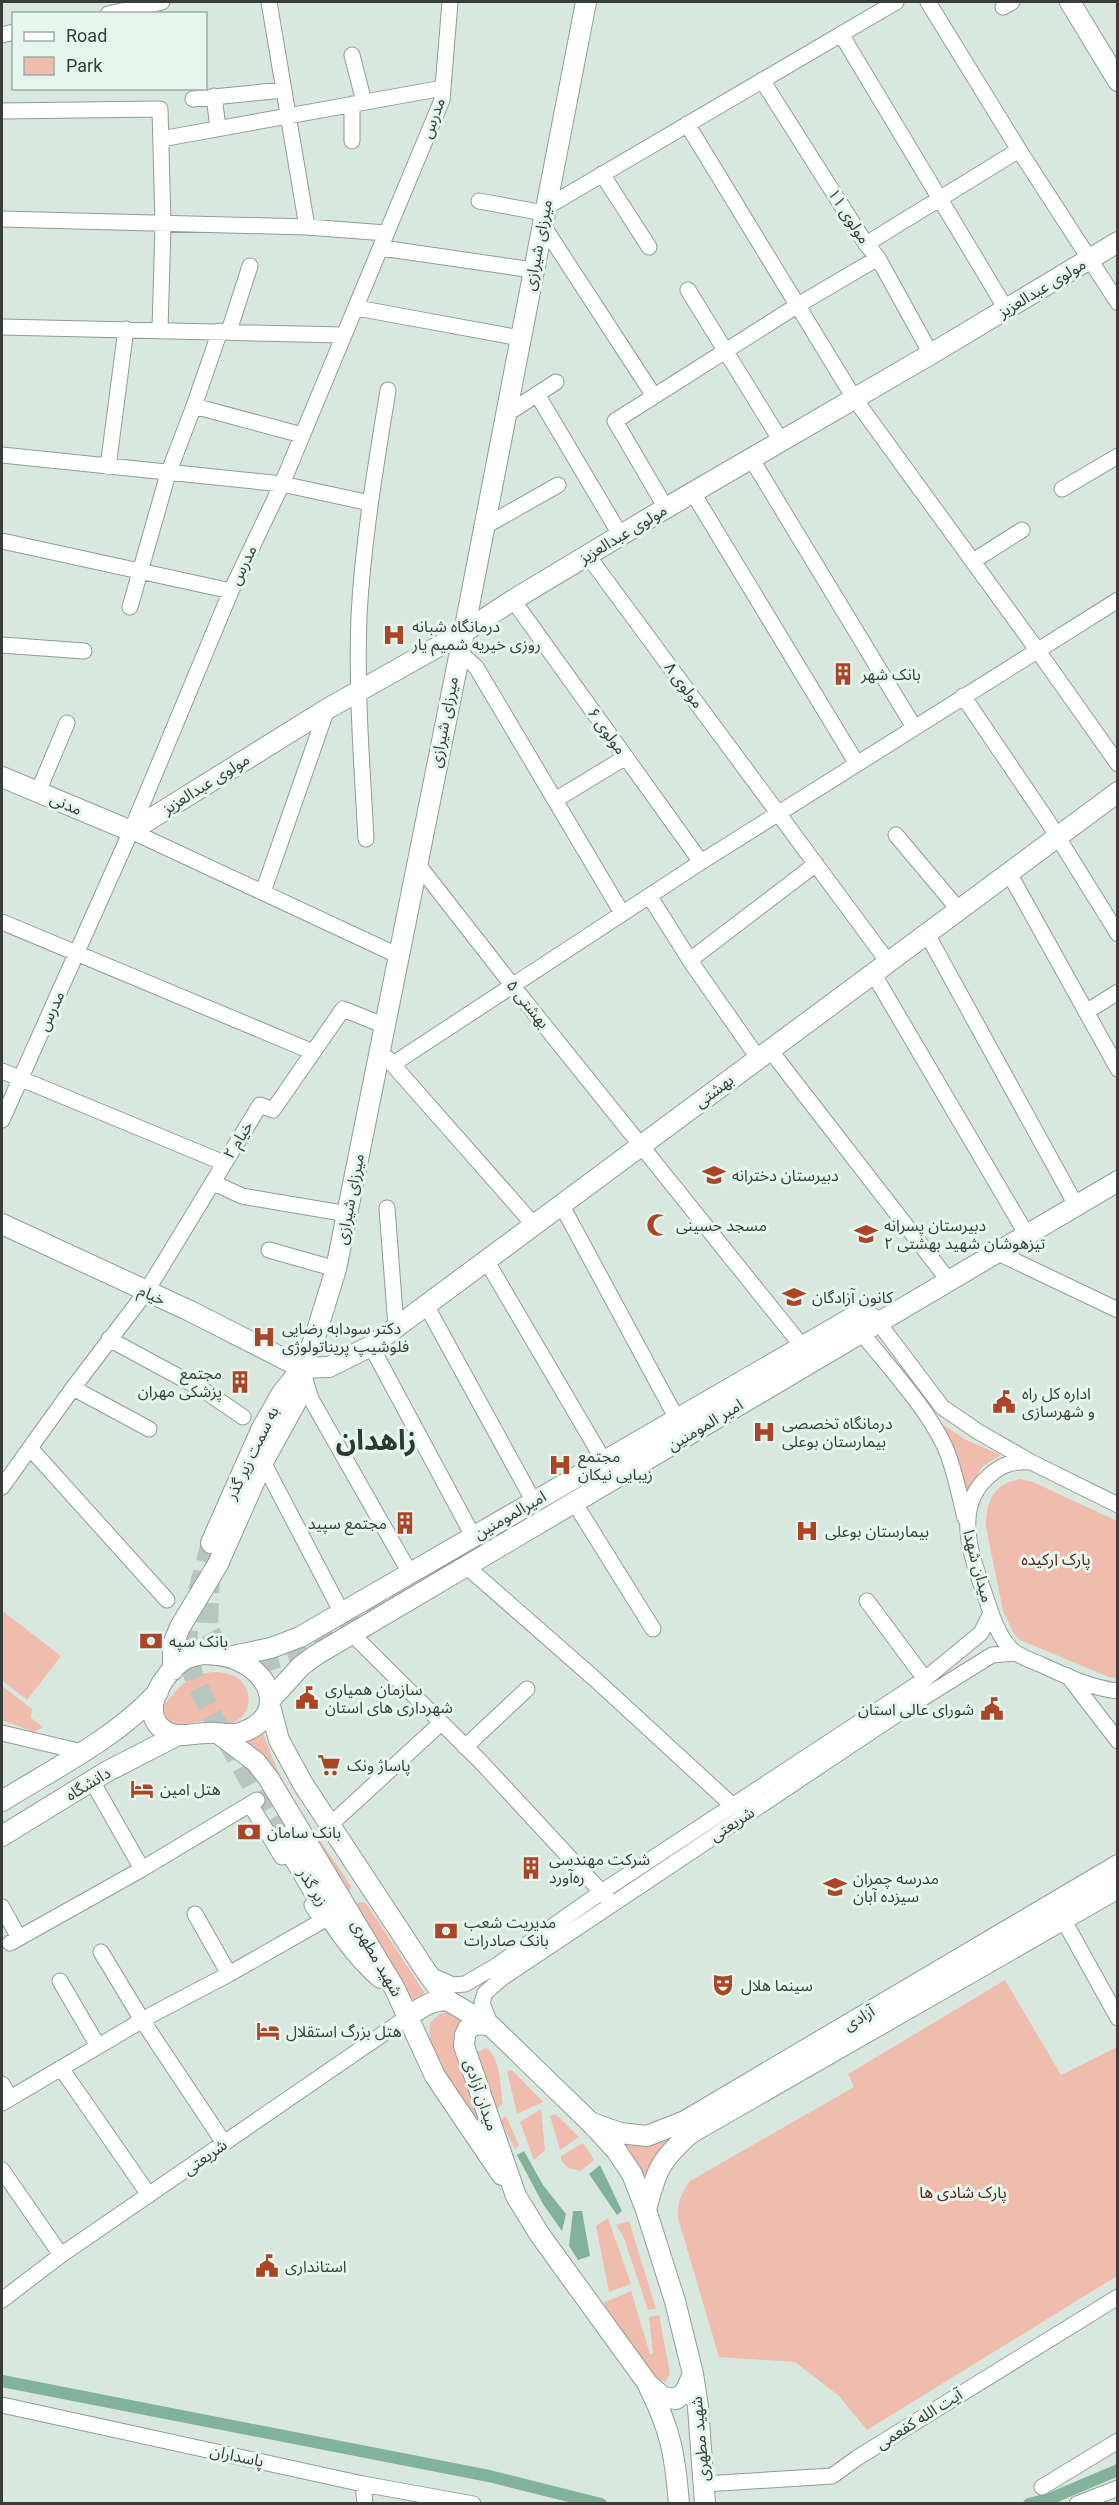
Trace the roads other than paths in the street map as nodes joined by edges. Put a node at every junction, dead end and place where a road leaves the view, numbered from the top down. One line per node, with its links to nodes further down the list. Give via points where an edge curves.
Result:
1 (162, 2): 8 (street)
2 (269, 2): 14 (street)
3 (450, 2): 13 (street, مدرس)
4 (586, 2): 28 (main road, میرزای شیرازی)
5 (896, 2): 9 (street)
6 (928, 2): 24 (street)
7 (1070, 2): 12 (main road)
8 (117, 12)
9 (841, 34): 11 (street); 26 (street)
10 (352, 55): 17 (street)
11 (762, 80): 20 (street); 34 (street, مولوی ۱۱)
12 (1118, 81)
13 (443, 88): 17 (street); 32 (street, مدرس, via 442,100)
14 (283, 90): 15 (street); 19 (street)
15 (214, 96): 16 (street); 21 (street)
16 (193, 99)
17 (358, 103): 19 (street); 23 (street)
18 (2, 111): 22 (street, via 160,109)
19 (287, 116): 21 (street); 31 (street)
20 (687, 124): 25 (street); 42 (street)
21 (218, 129): 22 (street)
22 (161, 139): 30 (street)
23 (352, 141)
24 (1019, 150): 26 (street); 37 (street)
25 (602, 174): 28 (street); 35 (street)
26 (940, 199): 34 (street); 44 (street)
27 (479, 201): 28 (street)
28 (544, 215): 39 (main road, میرزای شیرازی); 56 (street)
29 (2, 219): 30 (street)
30 (163, 225): 31 (street); 47 (street)
31 (307, 227): 32 (street)
32 (384, 240): 39 (street, via 457,259); 43 (street, مدرس)
33 (1118, 242): 37 (main road, مولوی عبدالعزیز)
34 (866, 244): 36 (street, مولوی ۱۱)
35 (649, 247)
36 (878, 258): 42 (street); 52 (street, مولوی ۱۱)
37 (1089, 259): 41 (street); 44 (main road, مولوی عبدالعزیز)
38 (250, 266): 48 (street)
39 (533, 270): 50 (main road, میرزای شیرازی)
40 (688, 290): 51 (street)
41 (1118, 303)
42 (798, 305): 51 (street); 57 (street)
43 (357, 308): 49 (street, مدرس); 50 (street)
44 (1006, 309): 52 (main road, مولوی عبدالعزیز)
45 (2, 327): 46 (street)
46 (126, 329): 47 (street); 65 (street)
47 (160, 330): 48 (street)
48 (224, 331): 49 (street); 58 (street)
49 (343, 335): 60 (street, مدرس)
50 (520, 338): 59 (main road, میرزای شیرازی)
51 (725, 352): 56 (street); 61 (street)
52 (931, 354): 57 (main road, مولوی عبدالعزیز)
53 (556, 382): 55 (street)
54 (387, 390): 71 (street)
55 (537, 394): 59 (street); 75 (street)
56 (654, 396): 72 (street, via 615,422)
57 (854, 398): 61 (main road, مولوی عبدالعزیز); 78 (street)
58 (194, 406): 60 (street); 66 (street)
59 (505, 415): 73 (main road, میرزای شیرازی)
60 (302, 435): 67 (street, مدرس)
61 (781, 441): 64 (main road, مولوی عبدالعزیز)
62 (2, 455): 65 (street)
63 (1118, 456): 69 (street)
64 (751, 458): 70 (main road, مولوی عبدالعزیز); 92 (street)
65 (108, 466): 66 (street)
66 (168, 474): 67 (street); 79 (street)
67 (282, 484): 71 (street); 80 (street, مدرس)
68 (558, 485): 73 (street)
69 (1062, 489)
70 (693, 493): 72 (main road, مولوی عبدالعزیز); 94 (street)
71 (370, 503): 88 (street, via 359,617)
72 (666, 508): 75 (main road, مولوی عبدالعزیز)
73 (482, 528): 84 (main road, میرزای شیرازی)
74 (1022, 530): 78 (street)
75 (621, 536): 77 (main road, مولوی عبدالعزیز)
76 (2, 541): 79 (street)
77 (588, 556): 81 (main road, مولوی عبدالعزیز); 100 (street, مولوی ۸)
78 (973, 561): 87 (street)
79 (142, 571): 80 (street); 83 (street)
80 (231, 591): 101 (street, مدرس)
81 (513, 600): 84 (main road, مولوی عبدالعزیز); 93 (street, مولوی ۶)
82 (1118, 600): 87 (street)
83 (130, 607)
84 (461, 642): 88 (main road, مولوی عبدالعزیز); 99 (street); 105 (main road, میرزای شیرازی)
85 (2, 645): 86 (street)
86 (84, 651)
87 (1038, 651): 89 (street); 95 (street)
88 (359, 690): 90 (main road, مولوی عبدالعزیز); 104 (street)
89 (963, 696): 92 (street); 103 (street)
90 (327, 709): 101 (main road, مولوی عبدالعزیز); 109 (street)
91 (67, 723): 97 (street)
92 (915, 727): 94 (street)
93 (626, 757): 99 (street); 106 (street, مولوی ۶)
94 (857, 764): 100 (street)
95 (1118, 764)
96 (2, 777): 97 (main road, مدنی)
97 (38, 792): 101 (main road, مدنی)
98 (1118, 792): 103 (main road, بهشتی)
99 (555, 800): 112 (street)
100 (780, 814): 106 (street); 107 (street, مولوی ۸)
101 (131, 831): 109 (street); 116 (street, مدرس)
102 (896, 835): 111 (street)
103 (1057, 837): 108 (main road, بهشتی); 115 (street)
104 (366, 839)
105 (416, 862): 117 (main road, میرزای شیرازی); 120 (street, بهشتی ۵)
106 (701, 862): 110 (street)
107 (816, 864): 118 (street); 119 (street, مولوی ۸)
108 (1009, 873): 111 (main road, بهشتی); 122 (street)
109 (263, 892): 117 (street)
110 (650, 897): 112 (street); 118 (street)
111 (959, 910): 114 (main road, بهشتی)
112 (622, 913): 120 (street)
113 (2, 922): 116 (street)
114 (927, 934): 119 (main road, بهشتی); 137 (street)
115 (1118, 934)
116 (77, 954): 125 (street); 130 (street, مدرس)
117 (397, 955): 123 (main road, میرزای شیرازی)
118 (690, 960): 126 (street)
119 (881, 967): 126 (main road, بهشتی); 142 (street, مولوی ۸, via 948,1100)
120 (512, 985): 127 (street); 132 (street, بهشتی ۵)
121 (1118, 992): 122 (street)
122 (1086, 1012): 128 (street)
123 (383, 1025): 124 (main road, میرزای شیرازی); 125 (street, خیام ۲, via 343,1010)
124 (379, 1048): 127 (street); 139 (main road, میرزای شیرازی)
125 (313, 1053): 133 (street, خیام ۲, via 273,1110 260,1105)
126 (764, 1054): 132 (main road, بهشتی); 147 (street)
127 (393, 1064): 141 (street)
128 (1118, 1069)
129 (2, 1071): 130 (street)
130 (19, 1080): 131 (street, مدرس); 133 (street)
131 (2, 1120)
132 (641, 1145): 136 (main road, بهشتی); 155 (street, بهشتی ۵)
133 (224, 1163): 135 (street, خیام ۲)
134 (1118, 1181): 137 (main road, امیر المومنین)
135 (214, 1183): 139 (street, via 242,1196); 148 (street, خیام ۲)
136 (561, 1204): 141 (main road, بهشتی); 159 (street)
137 (1077, 1205): 142 (main road, امیر المومنین)
138 (387, 1208): 151 (street)
139 (348, 1214): 146 (main road, میرزای شیرازی)
140 (2, 1224): 148 (main road, خیام)
141 (534, 1225): 145 (main road, بهشتی)
142 (1027, 1234): 144 (main road, امیر المومنین)
143 (269, 1250): 146 (street)
144 (996, 1252): 147 (main road, امیر المومنین); 150 (street)
145 (486, 1260): 149 (main road, بهشتی); 162 (street)
146 (336, 1269): 156 (main road, میرزای شیرازی)
147 (949, 1281): 152 (main road, امیر المومنین)
148 (146, 1292): 153 (street, خیام ۲); 156 (main road, خیام)
149 (426, 1305): 151 (main road, بهشتی); 166 (street)
150 (1118, 1310)
151 (396, 1327): 154 (main road, بهشتی)
152 (870, 1327): 155 (main road, امیرالمومنین, via 862,1312); 164 (street, via 942,1407); 168 (main road, امیر المومنین); 169 (street, via 944,1446)
153 (110, 1340): 157 (street, خیام ۲); 158 (street, via 205,1390)
154 (370, 1346): 156 (main road, بهشتی, via 329,1367); 170 (street)
155 (802, 1346): 159 (main road, امیرالمومنین)
156 (302, 1368): 163 (main road, via 296,1402); 171 (main road, به سمت زیر گذر, via 261,1430); 173 (street, via 311,1399)
157 (73, 1388): 160 (street); 161 (street, خیام ۲)
158 (243, 1417)
159 (677, 1419): 162 (main road, امیرالمومنین)
160 (149, 1429)
161 (30, 1449): 165 (street, خیام ۲); 175 (street)
162 (604, 1461): 166 (main road, امیرالمومنین)
163 (263, 1462): 177 (street); 183 (main road, via 218,1564 184,1616 173,1644)
164 (1031, 1462): 167 (street); 169 (street, میدان شهدا, via 1008,1463 982,1482 973,1494)
165 (2, 1487)
166 (534, 1502): 170 (main road, امیرالمومنین)
167 (1118, 1505)
168 (567, 1507): 172 (main road, امیر المومنین); 174 (main road, via 532,1520); 179 (street)
169 (966, 1525): 178 (street, میدان شهدا)
170 (473, 1536): 173 (main road, امیرالمومنین)
171 (211, 1544)
172 (466, 1566): 180 (main road, امیر المومنین); 200 (street)
173 (410, 1573): 177 (main road, امیرالمومنین)
174 (402, 1593)
175 (167, 1600)
176 (867, 1601): 185 (street)
177 (342, 1613): 182 (main road, امیرالمومنین, via 285,1643)
178 (991, 1613): 181 (street, میدان شهدا, via 1002,1637); 185 (street, via 981,1633)
179 (653, 1629)
180 (352, 1634): 190 (main road, امیر المومنین, via 301,1666); 191 (street)
181 (1016, 1653): 184 (street, میدان شهدا); 208 (street, شریعتی, via 992,1654)
182 (228, 1657): 183 (main road, via 189,1657); 190 (main road, via 255,1672 268,1690)
183 (173, 1670): 187 (main road)
184 (1068, 1676): 188 (street, میدان شهدا); 195 (street)
185 (925, 1678): 200 (street)
186 (527, 1689): 196 (street)
187 (159, 1690): 194 (main road, via 154,1702 155,1722); 197 (main road, دانشگاه, via 125,1723)
188 (1110, 1690): 189 (street, میدان شهدا)
189 (1118, 1696)
190 (271, 1703): 193 (main road, via 268,1713 254,1726 238,1733); 201 (main road, شهید مطهری, via 279,1740)
191 (441, 1723): 196 (street); 201 (street)
192 (2, 1733): 197 (street)
193 (219, 1734): 194 (main road); 209 (main road, شهید مطهری, via 256,1762 269,1779)
194 (176, 1736): 198 (main road, دانشگاه)
195 (1118, 1741)
196 (465, 1747): 208 (street)
197 (82, 1752): 199 (main road, دانشگاه)
198 (92, 1781): 202 (main road, دانشگاه); 205 (street)
199 (2, 1801)
200 (733, 1806): 208 (street)
201 (330, 1825): 206 (main road, شهید مطهری)
202 (2, 1836)
203 (280, 1836): 217 (main road, زیر گذر, via 367,1966)
204 (1118, 1865): 227 (main road, آزادی, via 685,2121 647,2136 620,2133)
205 (142, 1869): 210 (street, via 14,1941); 214 (street, via 254,1802 322,1921)
206 (372, 1888): 209 (main road); 215 (main road, شهید مطهری)
207 (1118, 1888): 212 (main road, آزادی)
208 (607, 1897): 215 (street, via 465,1984 453,1985); 222 (street, شریعتی, via 485,1993 482,2003)
209 (346, 1905): 217 (main road, شهید مطهری)
210 (2, 1907)
211 (195, 1914): 214 (street)
212 (1063, 1919): 220 (street); 232 (main road, آزادی, via 691,2133 670,2151 656,2174)
213 (101, 1952): 221 (street)
214 (229, 1974): 221 (street)
215 (428, 1974): 218 (main road, شهید مطهری)
216 (60, 1981): 223 (street)
217 (395, 1989): 219 (main road, شهید مطهری)
218 (447, 2000): 219 (main road, via 428,2003); 222 (main road, شهید مطهری)
219 (409, 2016): 228 (street, شریعتی); 231 (main road, شهید مطهری, via 435,2076)
220 (1118, 2018)
221 (142, 2020): 223 (street); 228 (street)
222 (491, 2026): 227 (main road); 231 (main road, میدان آزادی, via 469,2027 464,2046)
223 (98, 2046): 224 (street)
224 (61, 2068): 226 (street); 230 (street)
225 (2, 2084): 226 (street)
226 (6, 2101)
227 (590, 2122): 232 (main road, via 632,2174)
228 (224, 2143): 230 (street, شریعتی)
229 (2, 2170): 233 (street)
230 (149, 2195): 233 (street, شریعتی)
231 (516, 2196): 237 (main road, میدان آزادی)
232 (646, 2210): 236 (main road)
233 (61, 2255): 235 (street, شریعتی)
234 (1118, 2297): 243 (street, آیت الله کفعمی, via 832,2476)
235 (2, 2300)
236 (693, 2374): 237 (main road, میدان آزادی, via 685,2392 676,2399 663,2397); 243 (main road, شهید مطهری)
237 (648, 2384): 247 (main road, شهید مطهری, via 664,2417 675,2454)
238 (2, 2405): 240 (street, پاسداران)
239 (1118, 2441): 241 (street)
240 (363, 2484): 245 (street); 246 (street, پاسداران)
241 (1042, 2487)
242 (1118, 2488): 244 (street)
243 (704, 2494)
244 (1100, 2499): 248 (street)
245 (365, 2504)
246 (473, 2504)
247 (679, 2504)
248 (1077, 2504)

